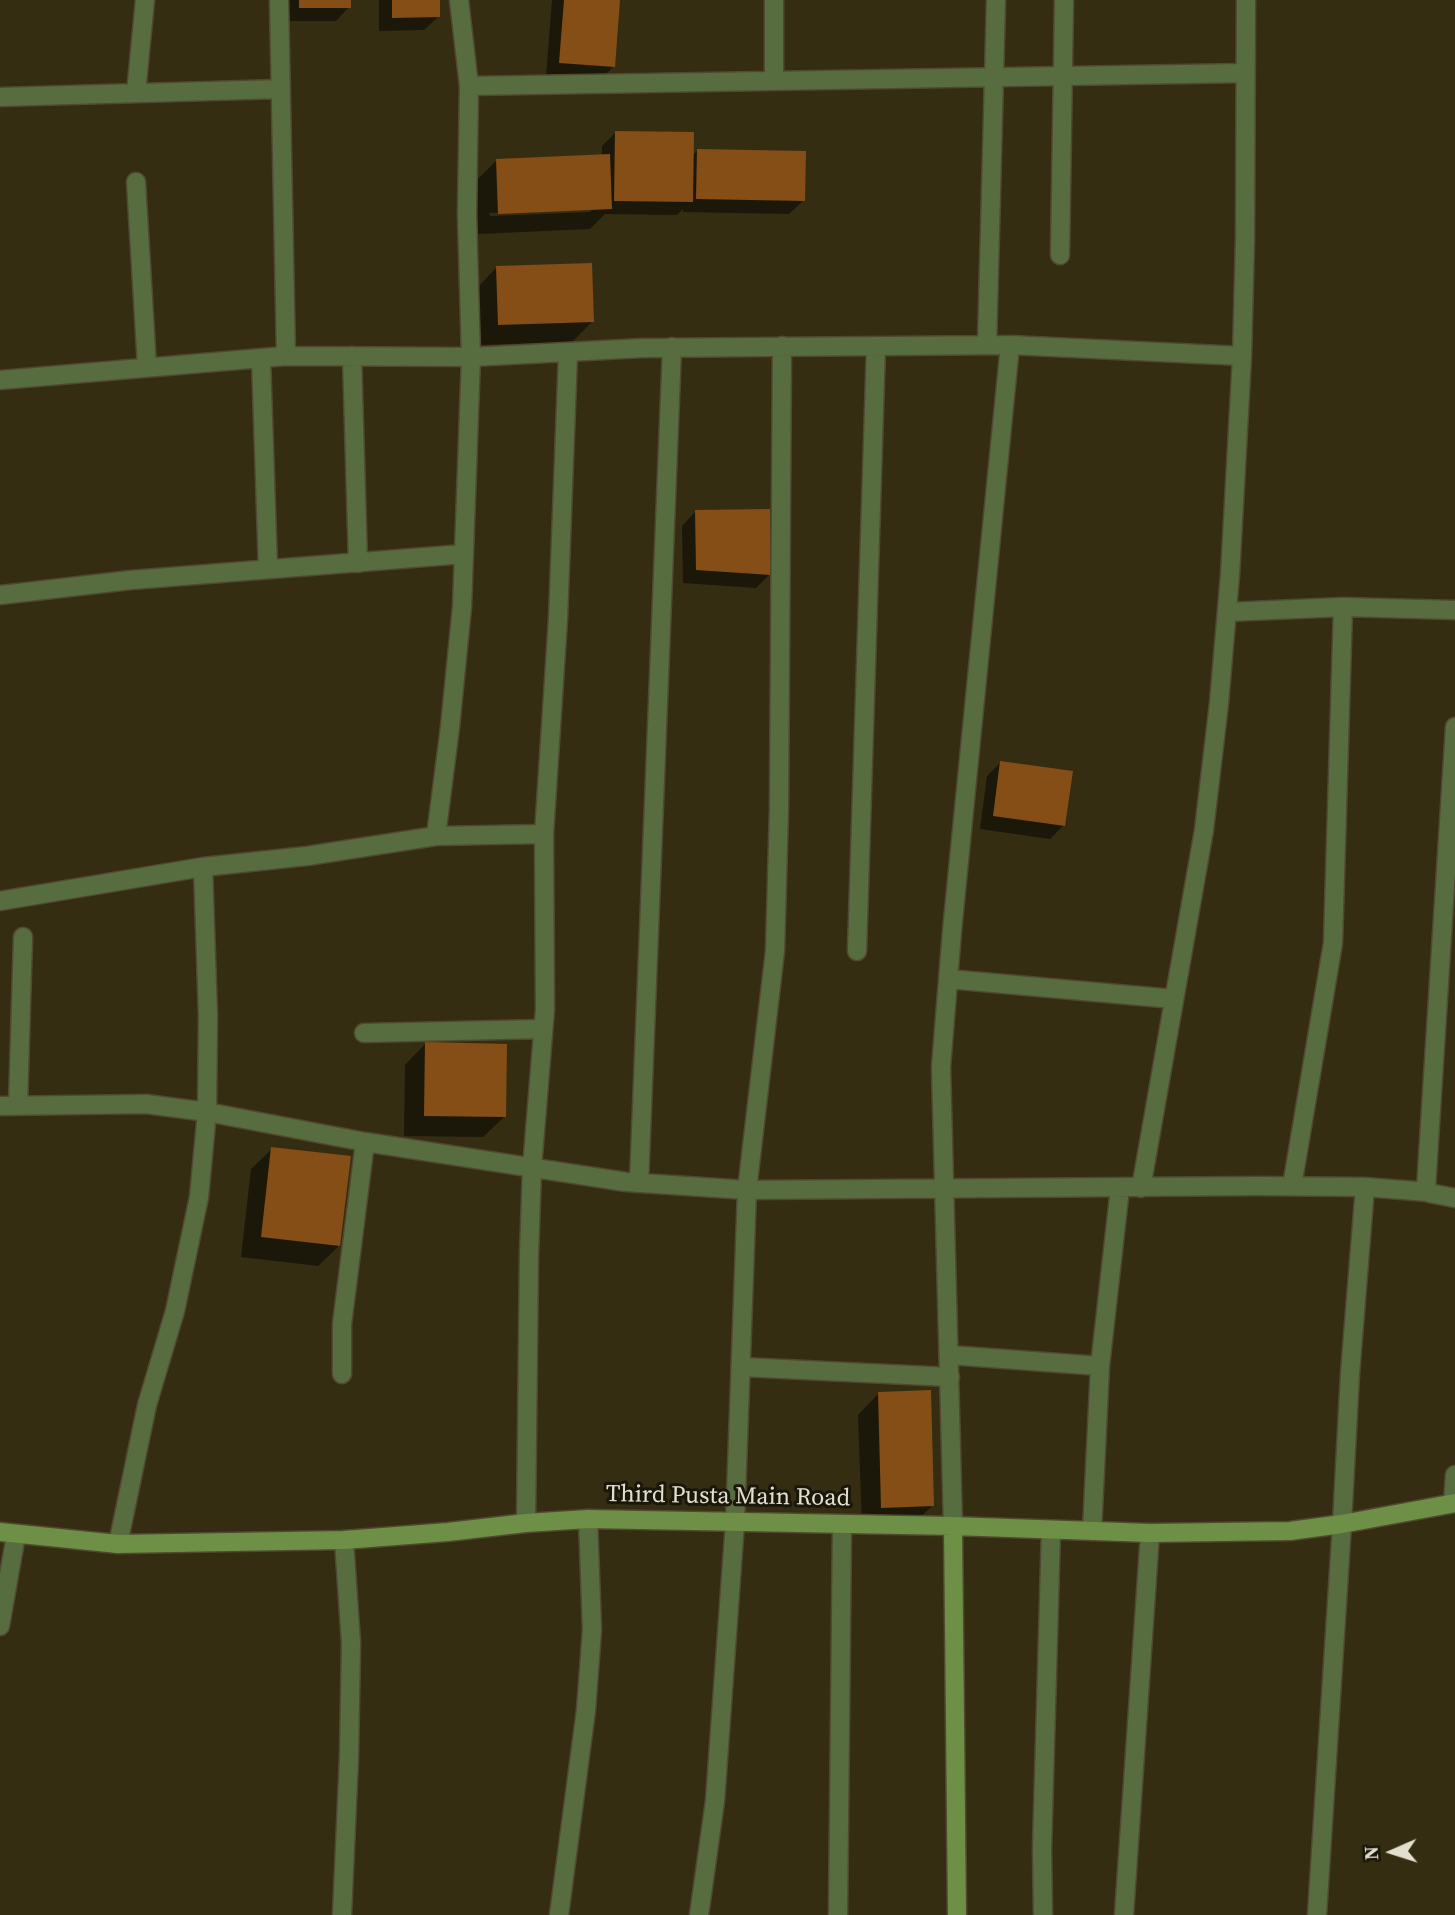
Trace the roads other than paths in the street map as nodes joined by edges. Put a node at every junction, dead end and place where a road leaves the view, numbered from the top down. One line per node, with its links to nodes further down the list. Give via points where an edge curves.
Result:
1 (145, 0): 14 (street)
2 (279, 0): 13 (street)
3 (459, 0): 12 (street)
4 (775, 0): 11 (street)
5 (996, 0): 10 (street)
6 (1064, 0): 9 (street)
7 (1246, 0): 8 (street)
8 (1244, 73): 9 (street); 26 (street)
9 (1063, 75): 10 (street); 17 (street)
10 (993, 77): 11 (street); 18 (street)
11 (774, 81): 12 (street)
12 (469, 86): 27 (street)
13 (281, 89): 14 (street); 24 (street)
14 (136, 93): 15 (street)
15 (0, 97)
16 (136, 181): 29 (street)
17 (1060, 255)
18 (987, 345): 19 (street); 21 (street)
19 (1010, 345): 26 (street); 45 (street)
20 (782, 346): 21 (street); 22 (street); 59 (street, via 775,951)
21 (876, 346): 44 (street)
22 (672, 347): 23 (street); 53 (street)
23 (568, 353): 27 (street); 39 (street)
24 (286, 356): 25 (street); 28 (street)
25 (352, 356): 27 (street); 32 (street)
26 (1242, 356): 37 (street)
27 (471, 357): 31 (street)
28 (261, 358): 29 (street); 33 (street)
29 (147, 368): 30 (street)
30 (0, 380)
31 (464, 554): 32 (street); 40 (street)
32 (358, 563): 33 (street)
33 (268, 569): 34 (street)
34 (0, 595)
35 (1343, 607): 36 (street); 37 (street); 54 (street, via 1333,943)
36 (1455, 610)
37 (1227, 612): 46 (street, via 1204,830)
38 (1455, 727): 60 (street)
39 (544, 834): 40 (street); 47 (street)
40 (436, 836): 41 (street)
41 (203, 867): 42 (street); 50 (street)
42 (0, 901)
43 (23, 937): 49 (street)
44 (857, 951)
45 (948, 979): 46 (street); 56 (street, via 941,1067)
46 (1174, 999): 58 (street)
47 (543, 1030): 48 (street); 52 (street)
48 (364, 1033)
49 (5, 1109): 50 (street, via 146,1104)
50 (207, 1112): 51 (street); 80 (street, via 196,1209 175,1311 147,1405)
51 (365, 1142): 52 (street); 65 (street, via 342,1324)
52 (532, 1168): 53 (street); 70 (street)
53 (639, 1183): 59 (street)
54 (1292, 1186): 55 (street); 58 (street)
55 (1365, 1187): 60 (street); 73 (street)
56 (945, 1188): 57 (street); 59 (street); 62 (street)
57 (1120, 1188): 58 (street); 63 (street)
58 (1141, 1188)
59 (747, 1190): 64 (street)
60 (1428, 1192): 61 (street)
61 (1455, 1198)
62 (949, 1355): 63 (street); 66 (street)
63 (1100, 1366): 76 (street)
64 (741, 1367): 66 (street); 71 (street)
65 (342, 1374)
66 (950, 1377): 74 (street)
67 (1455, 1475): 68 (street)
68 (1454, 1503): 73 (street, Third Pusta Main Road)
69 (588, 1519): 70 (street, Third Pusta Main Road); 71 (street, Third Pusta Main Road); 83 (street, via 592,1630)
70 (526, 1522): 79 (street, Third Pusta Main Road)
71 (735, 1522): 72 (street, Third Pusta Main Road); 84 (street, via 715,1801)
72 (842, 1524): 74 (street, Third Pusta Main Road); 85 (street)
73 (1342, 1524): 78 (street, Third Pusta Main Road, via 1290,1531); 89 (street)
74 (953, 1526): 75 (street, Third Pusta Main Road); 86 (street)
75 (1051, 1530): 76 (street, Third Pusta Main Road); 87 (street)
76 (1092, 1531): 78 (street, Third Pusta Main Road)
77 (8, 1533): 80 (street, Third Pusta Main Road); 81 (street)
78 (1150, 1533): 88 (street)
79 (344, 1540): 80 (street, Third Pusta Main Road); 82 (street, via 351,1643)
80 (118, 1544)
81 (0, 1626)
82 (342, 1915)
83 (559, 1915)
84 (699, 1915)
85 (838, 1915)
86 (957, 1915)
87 (1043, 1915)
88 (1124, 1915)
89 (1317, 1915)

